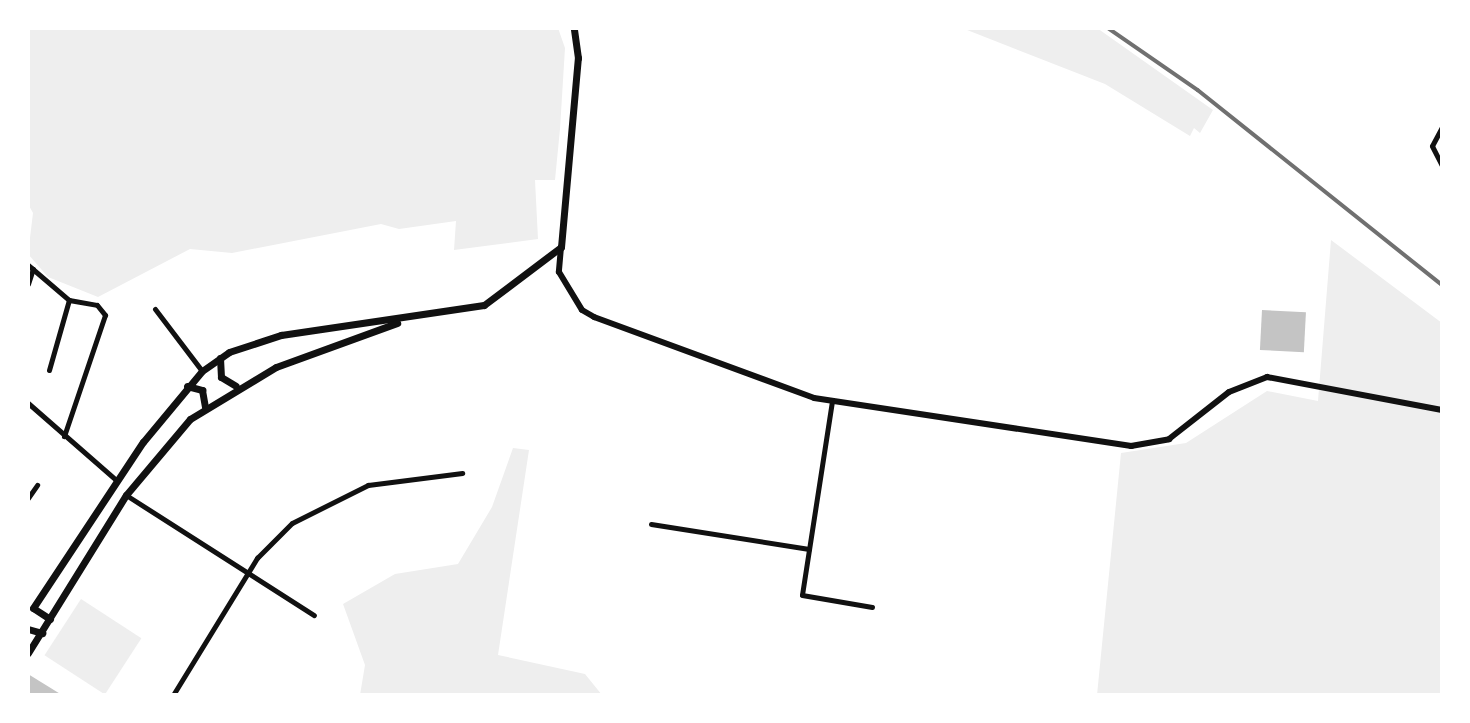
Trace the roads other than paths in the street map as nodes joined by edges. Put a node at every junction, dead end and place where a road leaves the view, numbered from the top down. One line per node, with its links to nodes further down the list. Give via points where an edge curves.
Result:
1 (574, 28): 4 (main road, via 579,52)
2 (1442, 127): 3 (street, via 1432,146)
3 (1442, 166)
4 (561, 247): 9 (main road, via 484,305); 15 (street, via 559,272 582,310 594,317 792,392)
5 (31, 267): 6 (street); 7 (street)
6 (28, 284)
7 (69, 299): 11 (street); 19 (street, via 97,305 105,315)
8 (155, 309): 12 (street)
9 (401, 321): 10 (main road, via 281,335); 14 (main road)
10 (220, 358): 12 (main road); 14 (main road, via 221,377)
11 (49, 370)
12 (202, 371): 13 (main road)
13 (187, 386): 17 (main road, via 202,390); 21 (main road)
14 (236, 386): 17 (main road)
15 (832, 401): 18 (street, via 1131,446 1169,439 1229,392 1267,377); 26 (street)
16 (28, 404): 19 (street)
17 (205, 407): 23 (main road, via 157,454)
18 (1442, 410)
19 (64, 436): 21 (street)
20 (463, 473): 27 (street, via 387,480 332,497 279,535)
21 (117, 481): 29 (main road)
22 (37, 485): 24 (street)
23 (126, 495): 27 (street); 31 (main road)
24 (28, 498)
25 (650, 524): 26 (street)
26 (809, 549): 28 (street, via 802,595)
27 (248, 573): 30 (street); 35 (street)
28 (872, 607)
29 (30, 609): 31 (main road)
30 (314, 615)
31 (50, 619): 33 (main road)
32 (28, 629): 33 (main road)
33 (42, 633): 34 (main road)
34 (28, 653)
35 (173, 695)

